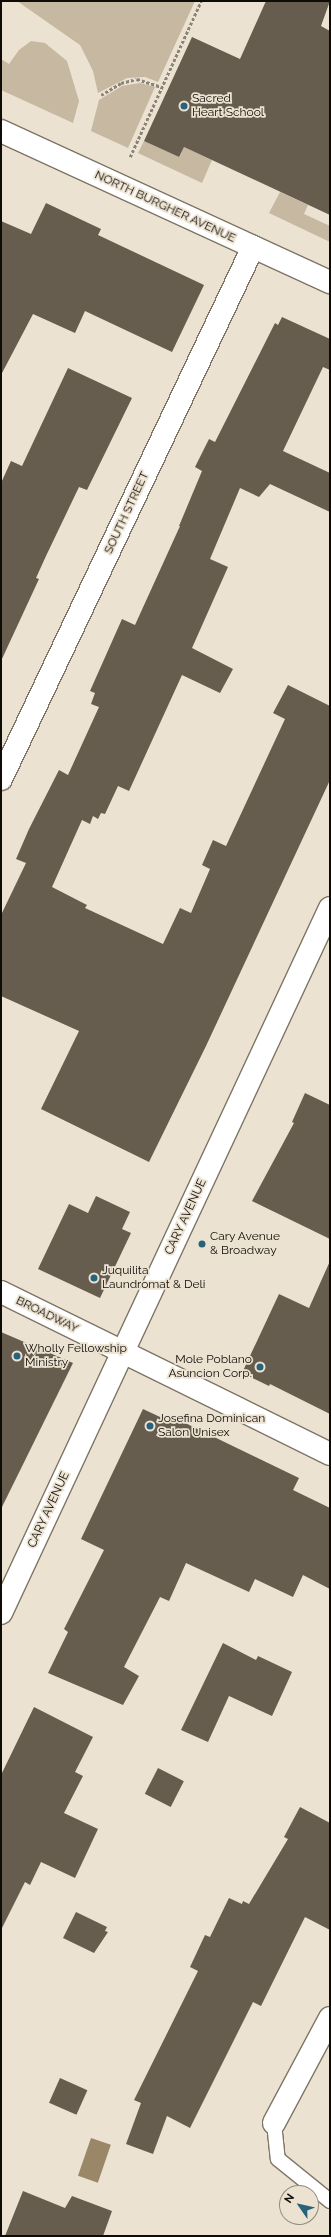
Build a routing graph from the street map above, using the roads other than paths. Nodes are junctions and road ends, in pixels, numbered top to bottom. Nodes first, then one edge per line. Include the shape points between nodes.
1 (1, 131) edge
2 (253, 247) junction
3 (330, 282) edge
4 (1, 779) edge
5 (330, 908) edge
6 (1, 1292) edge
7 (123, 1352) junction
8 (330, 1454) edge
9 (1, 1613) edge
10 (330, 2018) edge
11 (274, 2123) joint
12 (330, 2201) edge

1 - 2 street, NORTH BURGHER AVENUE
2 - 3 street, NORTH BURGHER AVENUE
2 - 4 street, SOUTH STREET
5 - 7 street, CARY AVENUE
6 - 7 street, BROADWAY
7 - 8 street, BROADWAY
7 - 9 street, CARY AVENUE
10 - 11 street
11 - 12 lane via 278,2159

